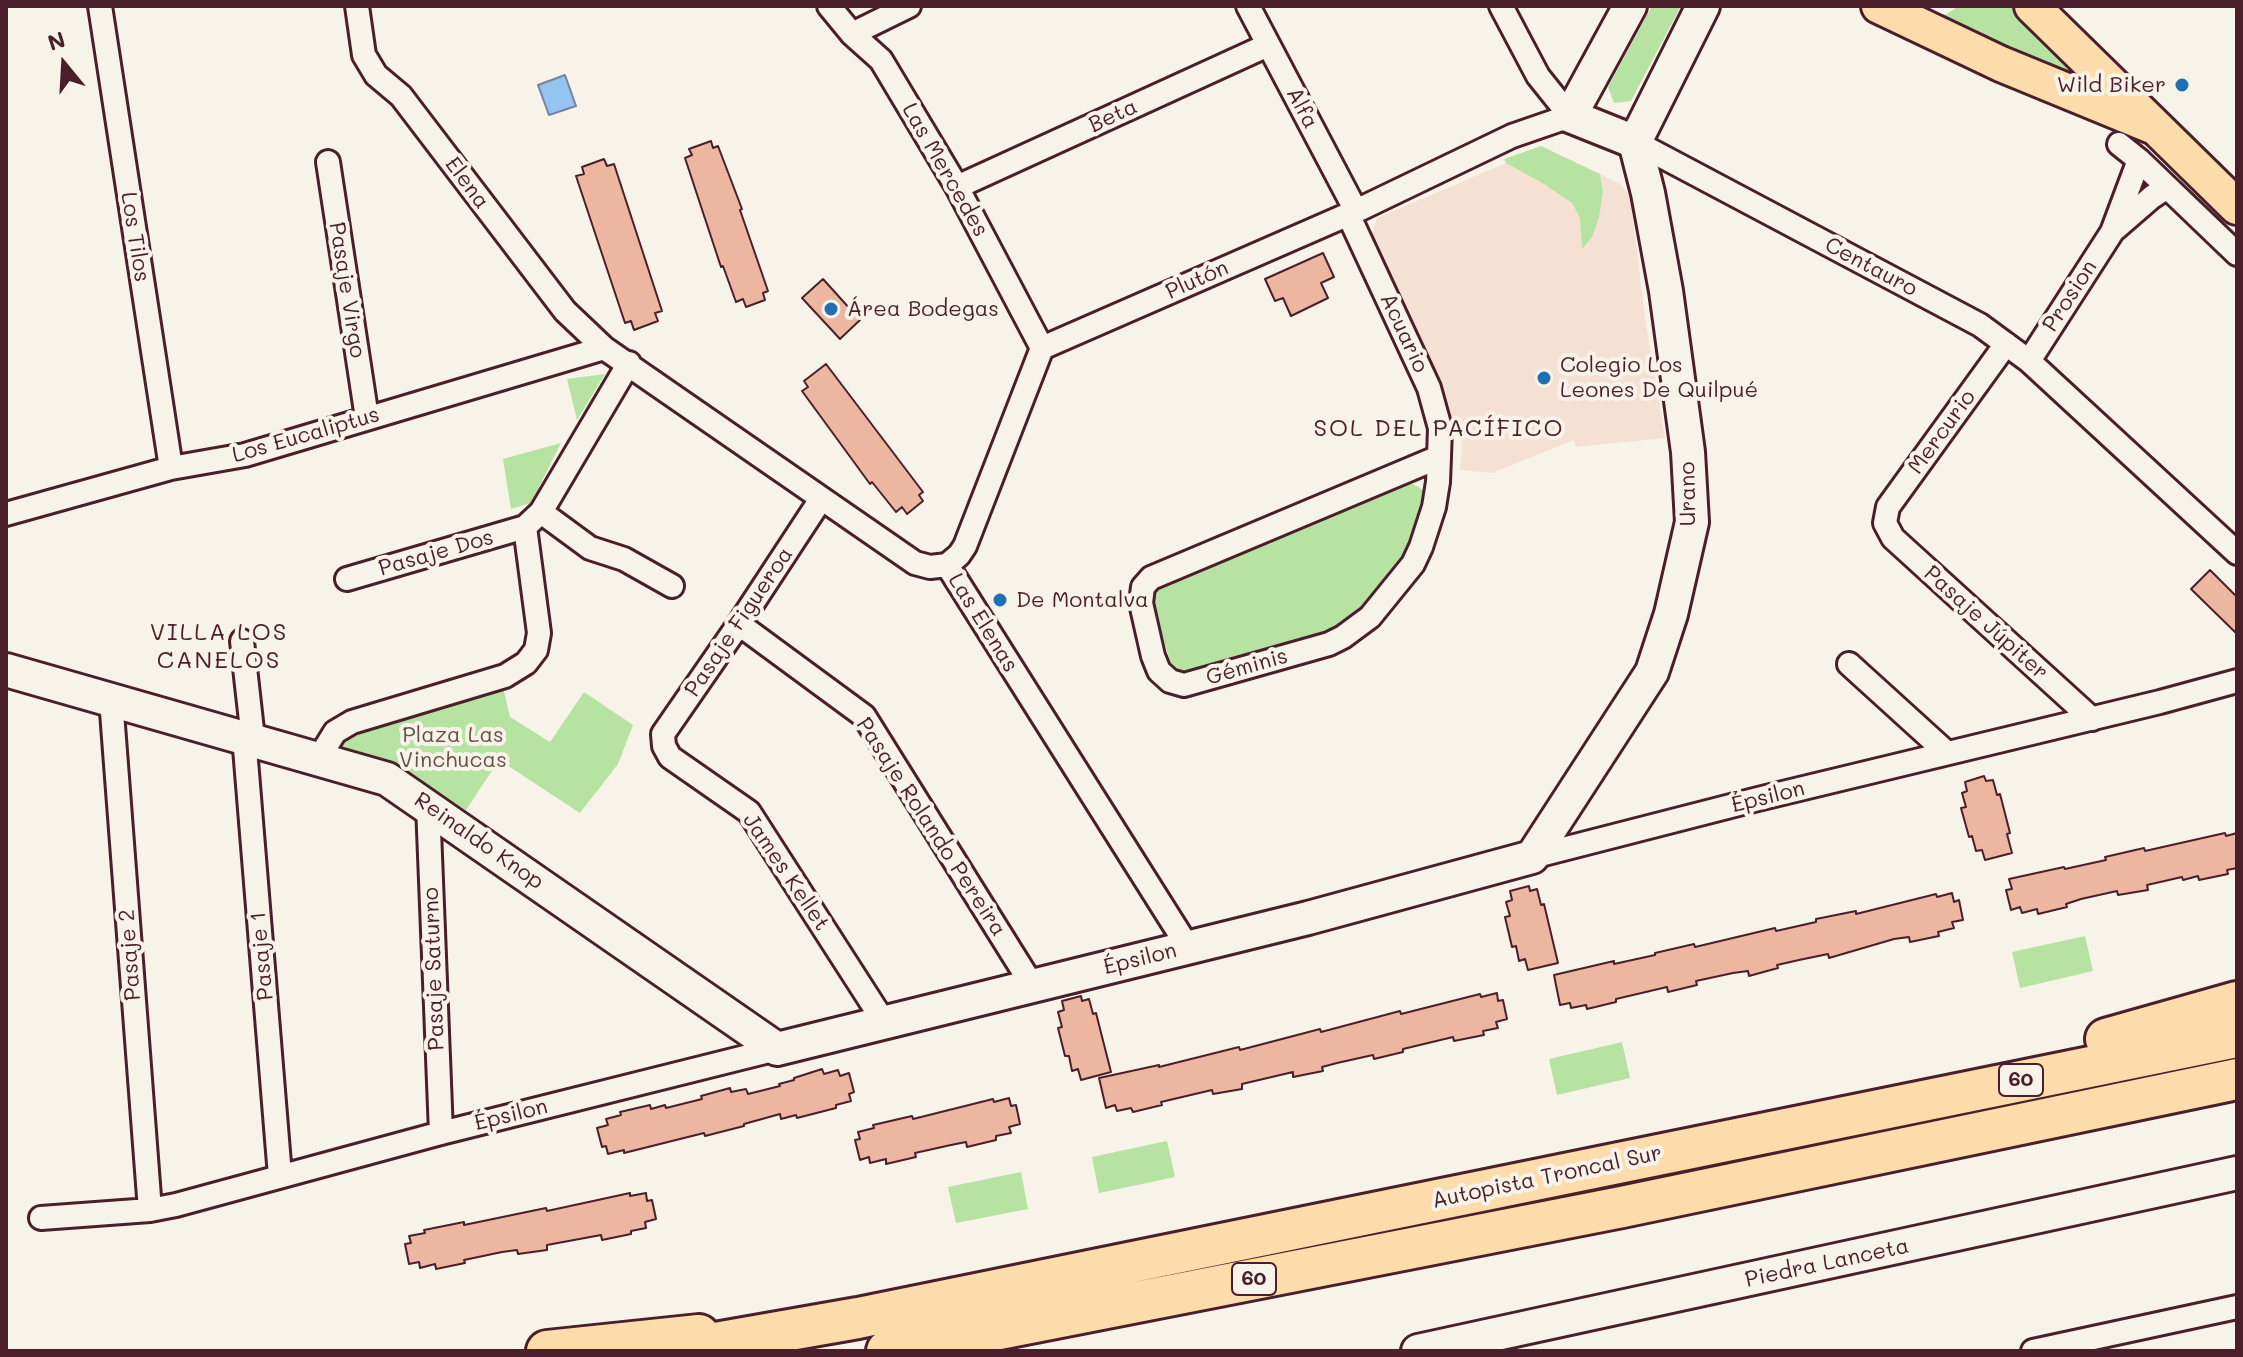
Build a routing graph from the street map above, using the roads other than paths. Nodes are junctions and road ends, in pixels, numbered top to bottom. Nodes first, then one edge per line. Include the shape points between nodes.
1 (100, 6) edge
2 (357, 6) edge
3 (829, 6) edge
4 (909, 6) edge
5 (1248, 6) edge
6 (1501, 6) edge
7 (1630, 6) edge
8 (1703, 6) edge
9 (1921, 6) edge
10 (2032, 6) edge
11 (1883, 8) edge
12 (852, 34) junction
13 (1268, 45) junction
14 (1570, 116) junction
15 (2152, 126) junction
16 (1635, 142) junction
17 (2119, 144) dead end
18 (2139, 160) junction
19 (328, 162) dead end
20 (957, 187) junction
21 (2167, 187) junction
22 (2237, 207) edge
23 (1352, 212) junction
24 (2112, 232) junction
25 (2237, 254) edge
26 (2006, 344) junction
27 (604, 348) junction
28 (1042, 348) junction
29 (2029, 361) junction
30 (629, 363) junction
31 (367, 418) junction
32 (1439, 457) junction
33 (171, 468) junction
34 (821, 499) junction
35 (6, 514) edge
36 (533, 520) junction
37 (1885, 523) joint
38 (2237, 553) edge
39 (947, 565) junction
40 (347, 579) dead end
41 (672, 586) dead end
42 (739, 624) junction
43 (242, 641) dead end
44 (1849, 664) dead end
45 (6, 670) edge
46 (2237, 681) edge
47 (111, 699) junction
48 (2092, 719) junction
49 (248, 738) junction
50 (664, 746) joint
51 (1947, 753) junction
52 (319, 758) junction
53 (428, 805) junction
54 (1532, 857) junction
55 (1188, 947) junction
56 (1032, 985) junction
57 (2237, 1002) edge
58 (884, 1022) junction
59 (2237, 1037) edge
60 (777, 1049) junction
61 (2237, 1079) edge
62 (1806, 1124) junction
63 (441, 1133) junction
64 (2237, 1173) edge
65 (280, 1176) junction
66 (150, 1210) junction
67 (41, 1218) dead end
68 (2237, 1307) edge
69 (858, 1318) junction
70 (547, 1351) edge
71 (670, 1351) edge
72 (887, 1351) edge
73 (1418, 1351) edge
74 (2033, 1351) edge

1 - 33 street, Los Tilos
2 - 27 street, Elena via 364,55 376,75 401,96 565,311
3 - 12 street, Las Mercedes
4 - 12 street
5 - 13 street, Alfa
6 - 14 street, Centauro via 1538,76
7 - 14 street
8 - 16 street
9 - 11 main road
10 - 15 main road
11 - 15 main road
12 - 20 street, Las Mercedes via 881,60
13 - 20 street, Beta
13 - 23 street, Alfa
14 - 16 street, Centauro
14 - 23 street, Plutón via 1512,136
15 - 22 main road
16 - 26 street, Centauro via 1980,325
16 - 54 street, Urano via 1666,291 1692,522 1652,672
17 - 18 street
18 - 21 street
18 - 24 street, Prosion
19 - 31 street, Pasaje Virgo
20 - 28 street, Las Mercedes
21 - 24 street, Prosion
21 - 25 street
23 - 28 street, Plutón
23 - 32 street, Acuario via 1429,388 1440,428
24 - 29 street, Prosion
26 - 29 street, Centauro
26 - 37 street, Mercurio via 1888,507
27 - 30 street, Las Elenas
27 - 31 street, Los Eucaliptus
28 - 39 street via 965,546
29 - 38 street, Centauro
30 - 34 street, Las Elenas
30 - 36 street
31 - 33 street, Los Eucaliptus via 245,455
32 - 32 street, Géminis via 1151,578 1143,587 1141,603 1159,671 1184,685 1329,644 1357,628 1413,564 1434,507
33 - 35 street, Los Eucaliptus
34 - 39 street, Las Elenas via 915,563
34 - 42 street, Pasaje Figueroa
36 - 40 street, Pasaje Dos
36 - 41 street
36 - 52 street via 539,633 536,650 526,663 505,676 352,722 335,732
37 - 48 street, Pasaje Júpiter via 1893,538
39 - 55 street, Las Elenas
42 - 50 street, Pasaje Figueroa via 663,734
42 - 56 street, Pasaje Rolando Pereira via 864,716
43 - 49 street, Pasaje 1
44 - 51 street
45 - 47 street, Reinaldo Knop
46 - 48 street, Épsilon
47 - 49 street, Reinaldo Knop
47 - 66 street, Pasaje 2
48 - 51 street, Épsilon
49 - 52 street, Reinaldo Knop
49 - 65 street, Pasaje 1
50 - 58 street, James Kellet via 670,757 749,812
51 - 54 street, Épsilon
52 - 53 street, Reinaldo Knop via 387,779
53 - 60 street, Reinaldo Knop
53 - 63 street, Pasaje Saturno
54 - 55 street, Épsilon
55 - 56 street, Épsilon
56 - 58 street, Épsilon
57 - 62 highway
58 - 60 street, Épsilon
59 - 62 highway, Autopista Troncal Sur / 60
60 - 63 street, Épsilon
61 - 72 highway, Autopista Troncal Sur / 60
62 - 69 highway, Autopista Troncal Sur / 60
63 - 65 street, Épsilon
64 - 73 street, Piedra Lanceta
65 - 66 street, Épsilon
66 - 67 street, Épsilon
68 - 74 street
69 - 70 highway, Autopista Troncal Sur / 60
69 - 71 highway, Autopista Troncal Sur / 60

